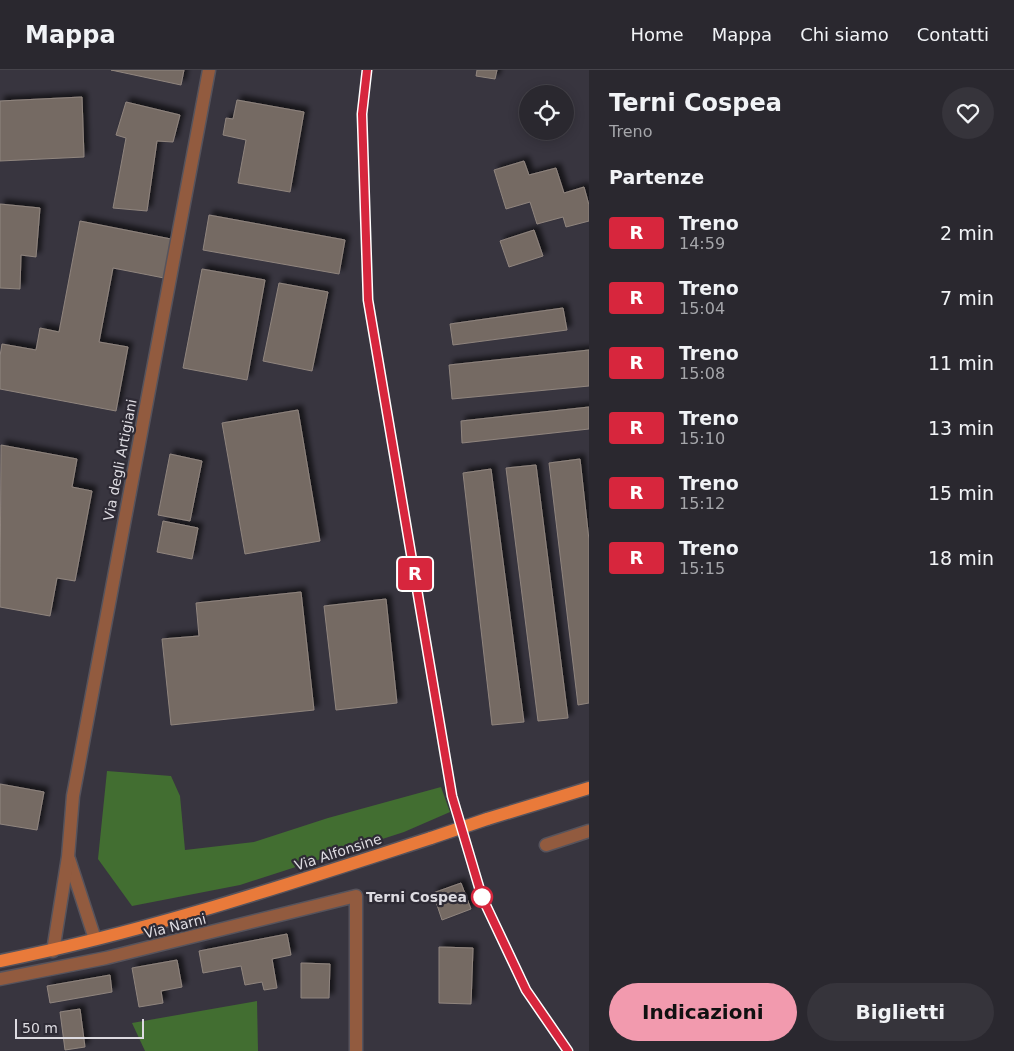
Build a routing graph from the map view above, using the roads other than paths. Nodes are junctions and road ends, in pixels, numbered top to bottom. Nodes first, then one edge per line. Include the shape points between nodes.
1 (209, 70) edge
2 (589, 788) edge
3 (589, 831) edge
4 (546, 845) dead end
5 (68, 857) junction
6 (95, 939) junction
7 (53, 951) junction
8 (0, 961) edge
9 (0, 979) edge
10 (356, 1051) edge

1 - 5 street, Via degli Artigiani via 72,796
2 - 6 main road, Via Alfonsine, bridge via 238,900
3 - 4 street
5 - 6 street, Via degli Artigiani
5 - 7 street, Via degli Artigiani
6 - 7 main road
7 - 8 main road
9 - 10 street, Via Narni via 106,958 356,896

